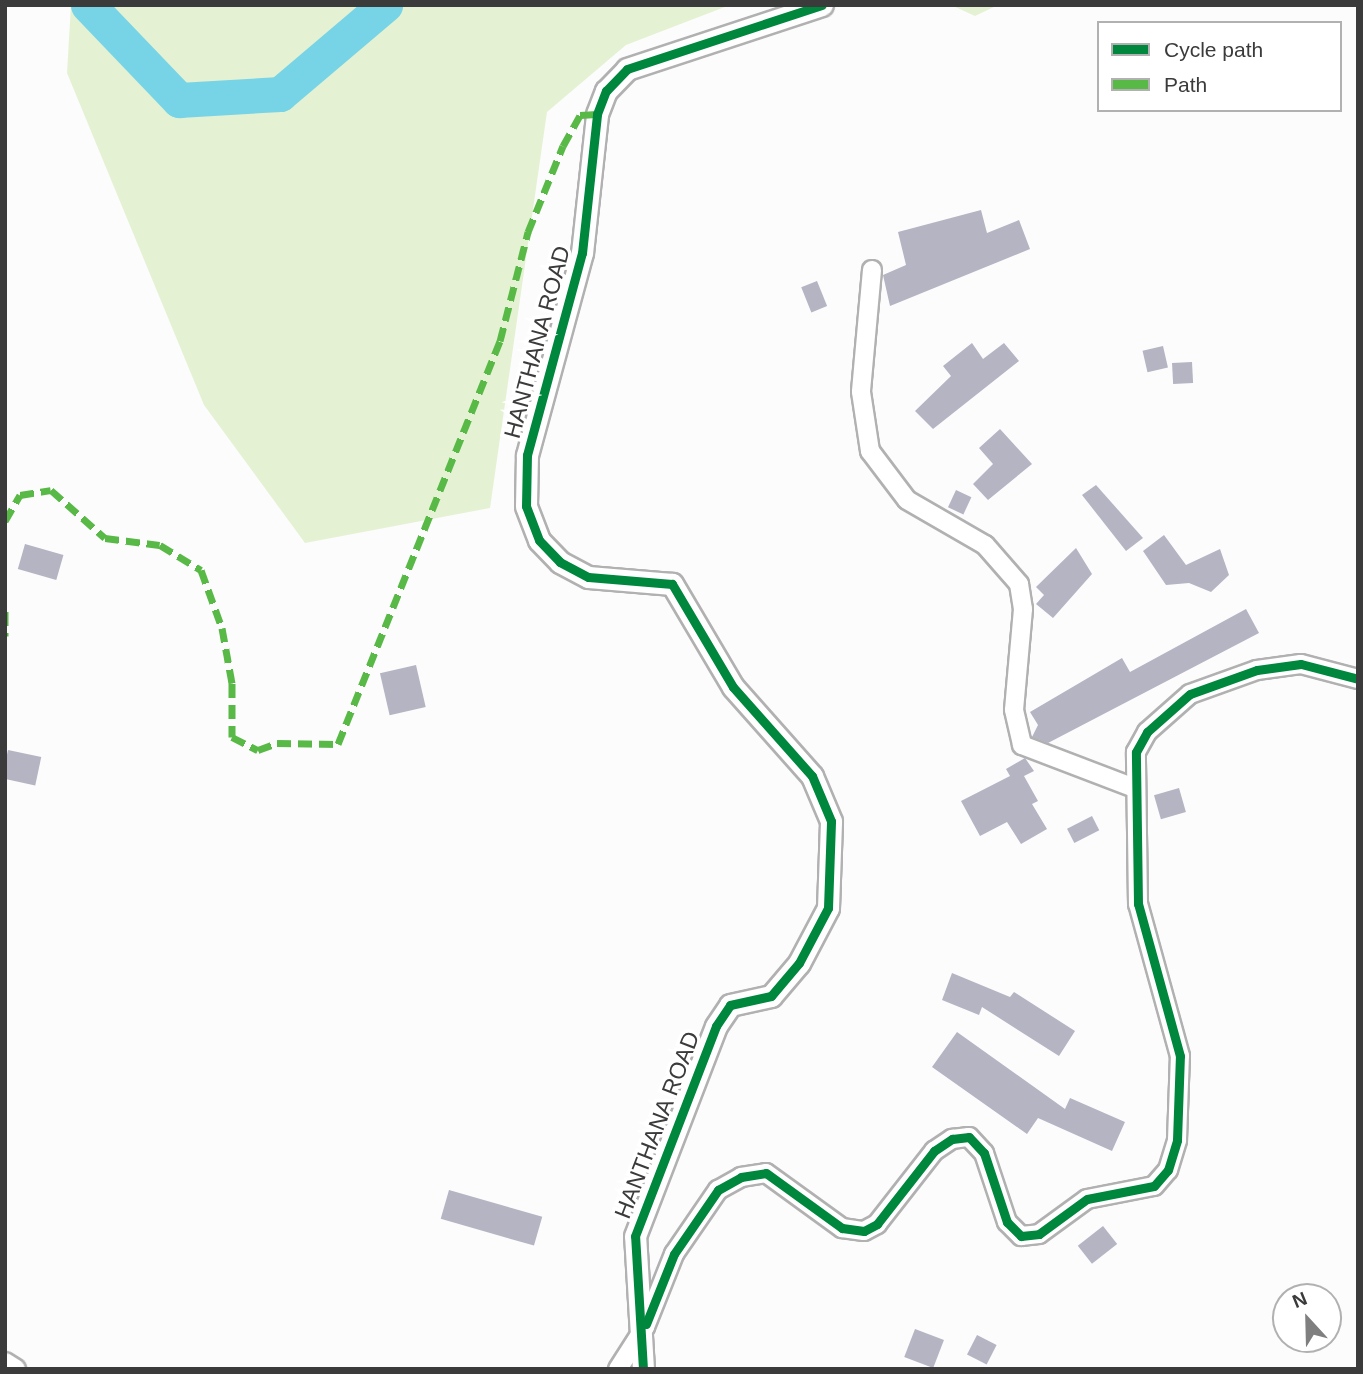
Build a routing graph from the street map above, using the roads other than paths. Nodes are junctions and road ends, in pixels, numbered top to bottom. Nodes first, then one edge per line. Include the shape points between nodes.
1 (822, 5) edge
2 (872, 270) dead end
3 (1358, 679) edge
4 (1132, 787) junction
5 (645, 1327) junction
6 (5, 1362) edge
7 (16, 1369) edge
8 (618, 1369) edge
9 (643, 1369) edge

1 - 5 street, HANTHANA ROAD via 626,69 606,91 597,114 582,253 527,455 526,506 539,540 560,562 588,577 672,584 733,687 813,776 831,821 828,908 799,964 771,996 730,1005 716,1027 635,1236
2 - 4 street via 861,392 870,451 907,500 985,545 1019,584 1023,609 1014,710 1021,745
3 - 4 street via 1301,664 1257,670 1190,694 1147,732 1136,752
4 - 5 street via 1138,904 1180,1056 1177,1140 1168,1170 1154,1186 1087,1199 1039,1234 1021,1236 1007,1222 984,1153 969,1137 952,1139 934,1151 877,1224 864,1231 842,1228 766,1173 741,1177 718,1190 674,1254
5 - 8 street
5 - 9 street, HANTHANA ROAD
6 - 7 street

